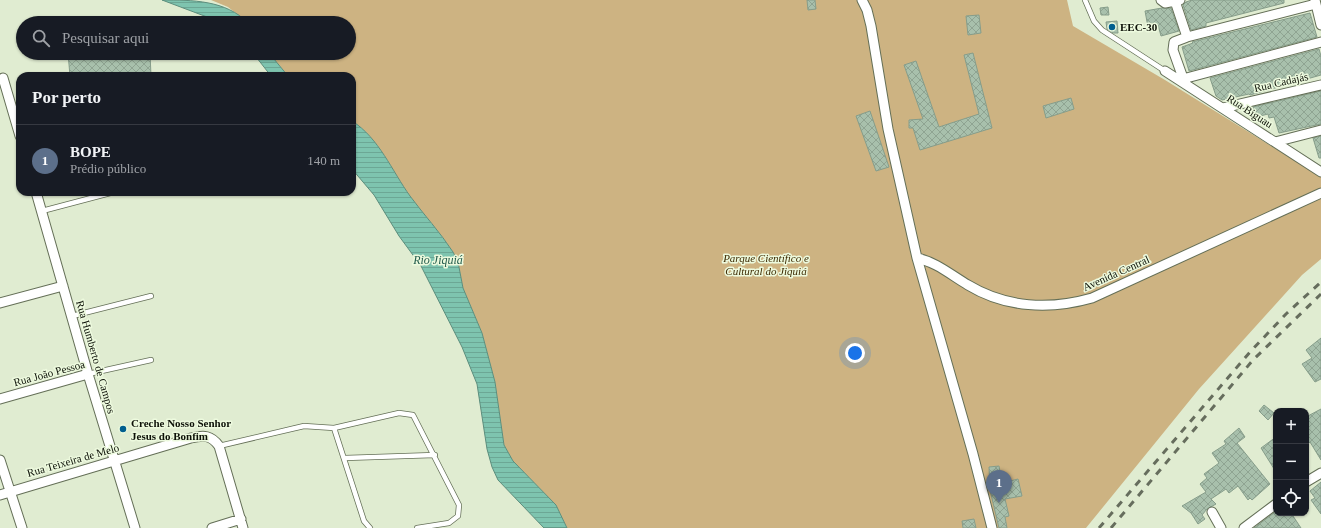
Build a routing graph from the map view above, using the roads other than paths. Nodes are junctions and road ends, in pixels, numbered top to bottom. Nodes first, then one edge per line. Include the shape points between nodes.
1 (862, 0) edge
2 (1085, 0) edge
3 (1161, 0) edge
4 (1178, 1) edge
5 (1316, 2) edge
6 (1321, 25) edge
7 (1187, 37) junction
8 (1321, 42) edge
9 (1165, 71) joint
10 (3, 78) dead end
11 (1181, 79) junction
12 (1321, 85) edge
13 (1223, 108) junction
14 (16, 122) edge
15 (1321, 130) edge
16 (1275, 142) junction
17 (1321, 172) edge
18 (1321, 193) edge
19 (37, 196) edge
20 (99, 196) edge
21 (42, 211) junction
22 (917, 258) junction
23 (63, 286) junction
24 (151, 296) dead end
25 (0, 303) edge
26 (72, 316) junction
27 (151, 360) dead end
28 (88, 374) junction
29 (0, 399) edge
30 (334, 428) junction
31 (219, 446) junction
32 (435, 455) junction
33 (345, 458) junction
34 (0, 460) edge
35 (115, 461) junction
36 (1321, 473) edge
37 (1309, 480) edge
38 (10, 492) junction
39 (0, 495) edge
40 (1273, 507) edge
41 (1212, 512) dead end
42 (242, 523) edge
43 (22, 528) edge
44 (135, 528) edge
45 (212, 528) edge
46 (370, 528) edge
47 (418, 528) edge
48 (992, 528) edge
49 (1221, 528) edge
50 (1244, 528) edge

1 - 22 street via 871,26 888,128
2 - 9 lane via 1094,21 1102,30
3 - 4 street via 1165,3
4 - 7 street
5 - 6 street
5 - 7 street
7 - 11 street via 1174,42 1172,46
8 - 11 street
9 - 11 street, Rua Biguau
10 - 14 street
11 - 13 street, Rua Biguau
12 - 13 street, Rua Cadajás
13 - 16 street, Rua Biguau
15 - 16 street
16 - 17 street, Rua Biguau
18 - 22 street, Avenida Central via 1092,298 1075,303 1038,306 1007,301 969,286 941,267
19 - 21 street, Rua Humberto de Campos
20 - 21 lane
21 - 23 street, Rua Humberto de Campos
22 - 48 street
23 - 25 street
23 - 26 street, Rua Humberto de Campos
24 - 26 lane
26 - 28 street, Rua Humberto de Campos
27 - 28 lane, Rua João Pessoa
28 - 29 street, Rua João Pessoa
28 - 35 street, Rua Humberto de Campos
30 - 31 lane via 304,426
30 - 32 lane via 399,413 409,414 416,418
30 - 33 lane
31 - 35 street, Rua Teixeira de Melo via 210,437 199,436
31 - 42 street
32 - 33 lane
32 - 47 lane via 458,500 458,516 449,523
33 - 46 lane via 364,522
34 - 38 street
35 - 38 street, Rua Teixeira de Melo
35 - 44 street, Rua Humberto de Campos
36 - 37 street
38 - 39 street, Rua Teixeira de Melo
38 - 43 street
40 - 50 street
41 - 49 street
42 - 45 street

